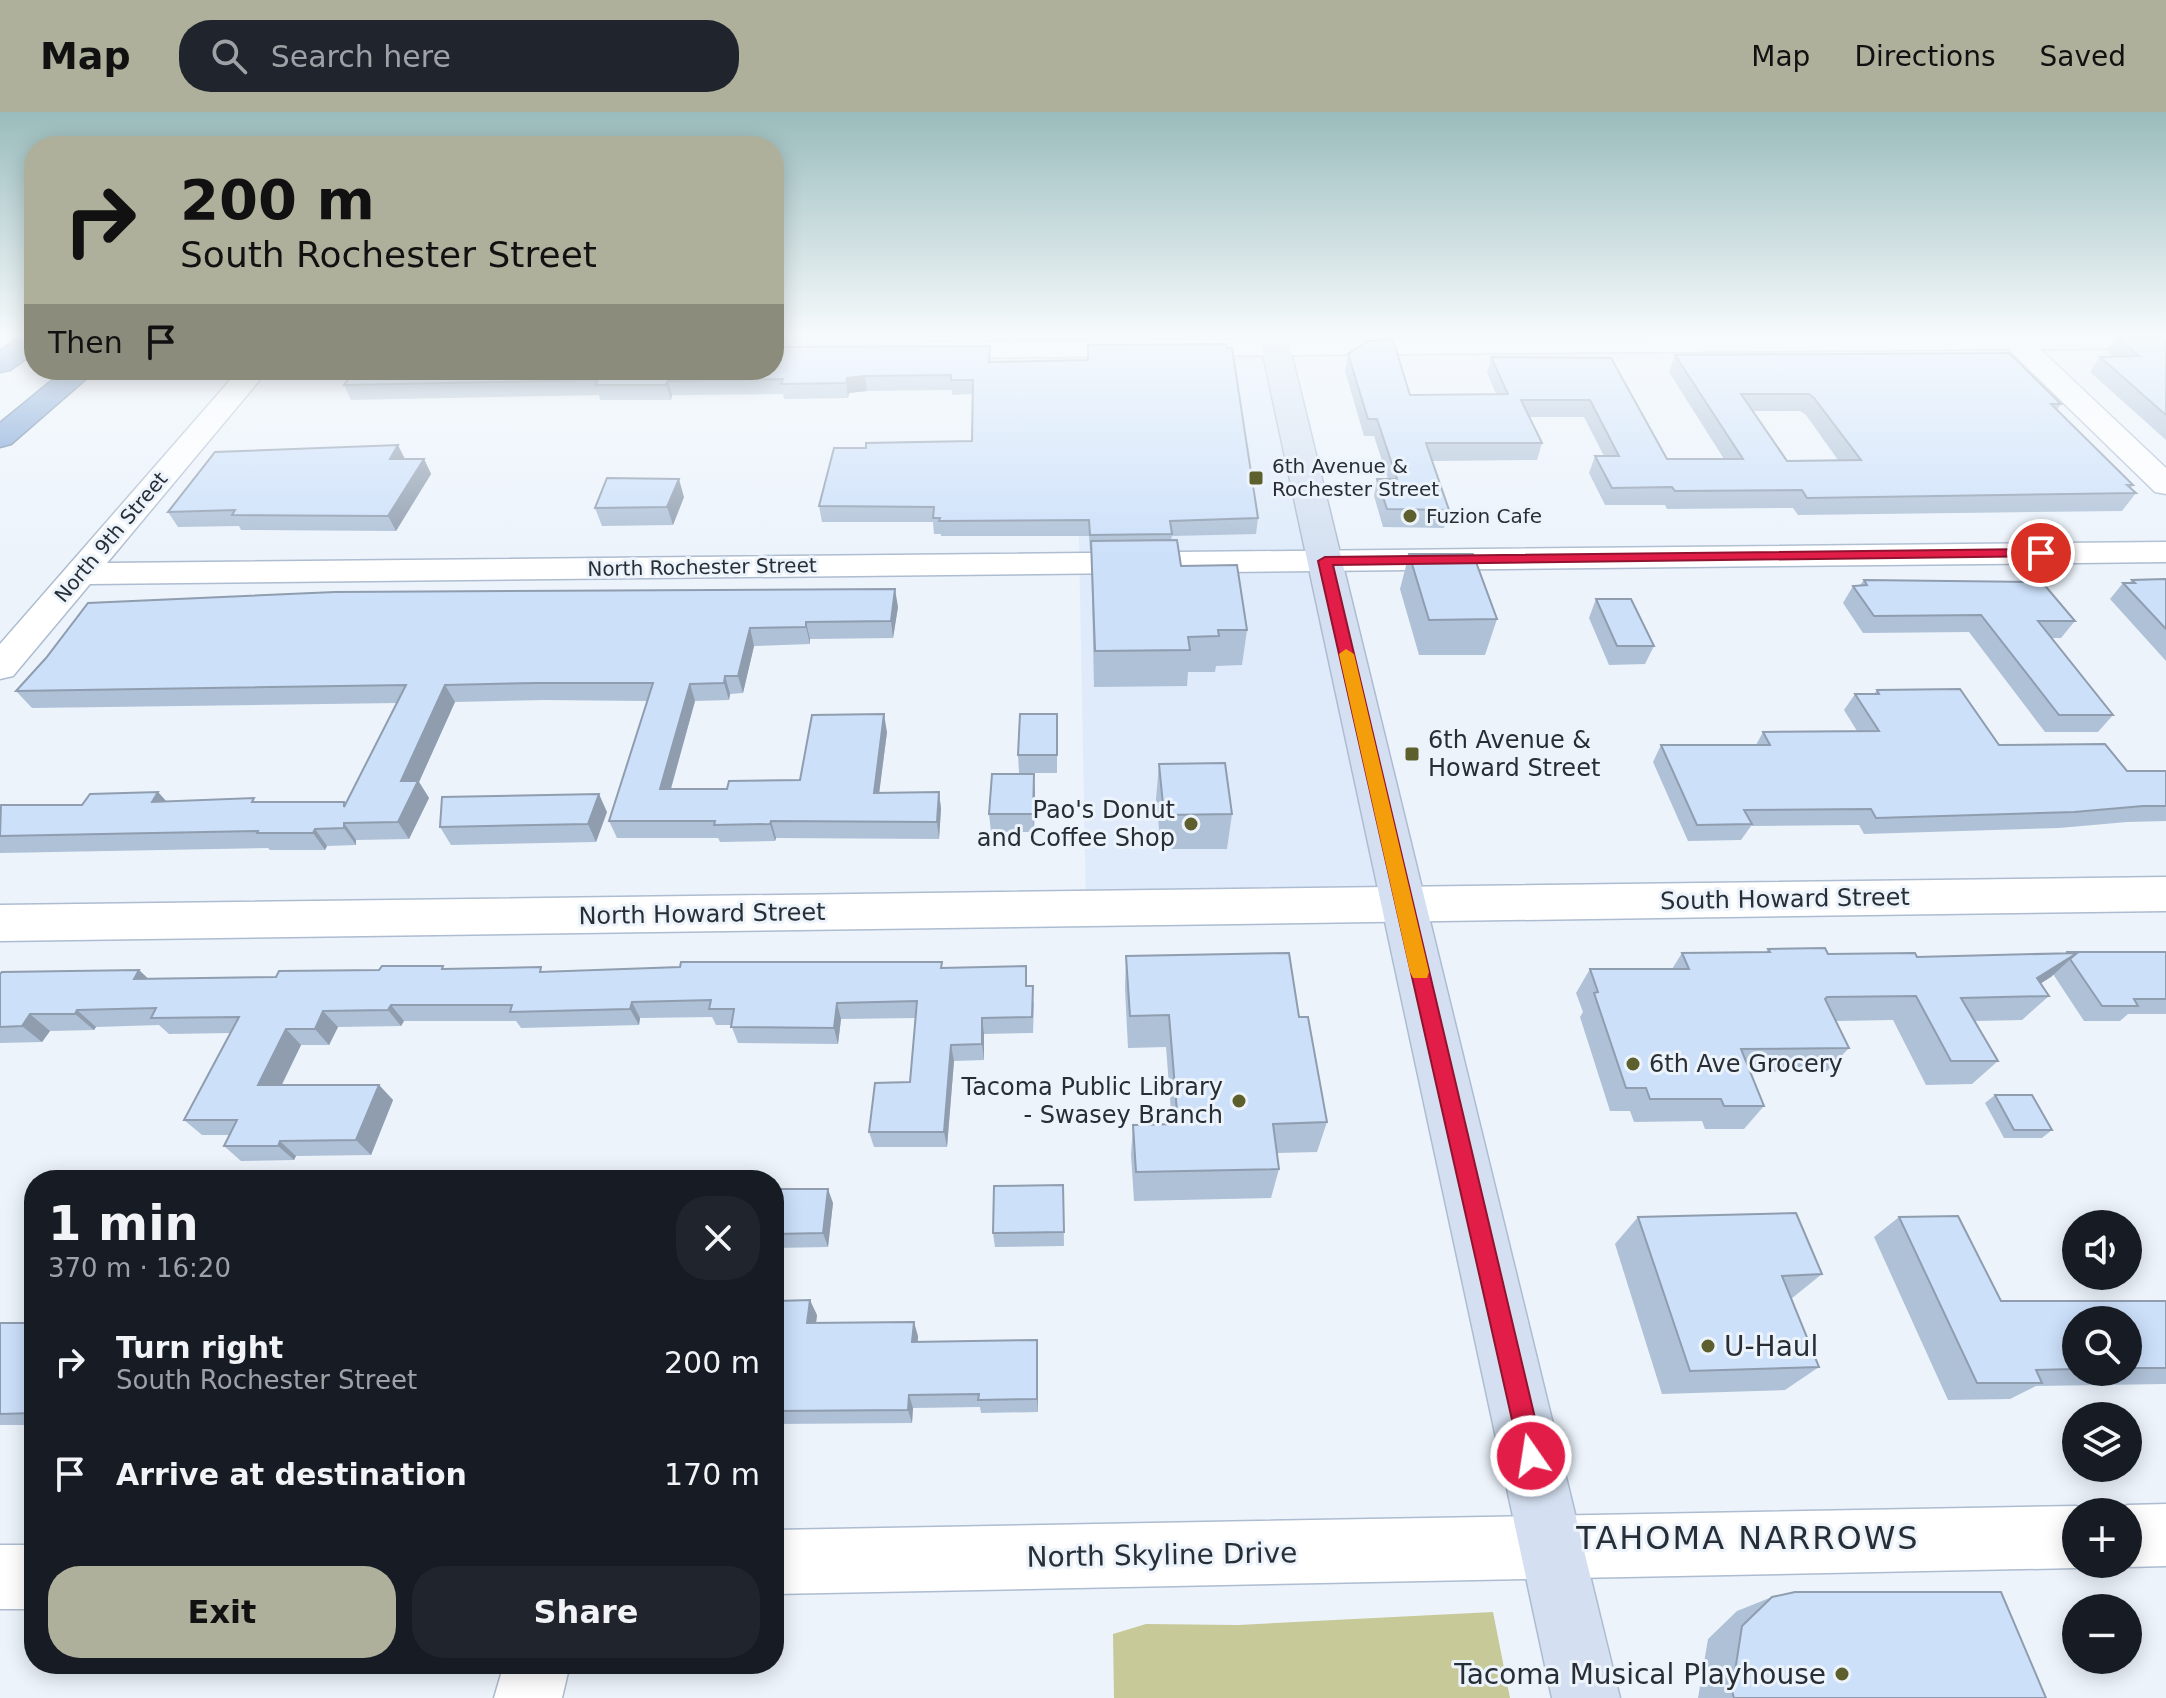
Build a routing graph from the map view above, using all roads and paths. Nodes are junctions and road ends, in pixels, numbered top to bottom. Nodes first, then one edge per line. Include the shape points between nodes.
1 (34, 410) edge
2 (220, 410) edge
3 (1291, 410) edge
4 (2088, 410) edge
5 (0, 438) edge
6 (2166, 485) edge
7 (2166, 552) edge
8 (1325, 561) junction
9 (80, 574) junction
10 (0, 667) edge
11 (2166, 894) edge
12 (1404, 904) junction
13 (0, 923) edge
14 (2166, 1535) edge
15 (2142, 1536) edge
16 (2062, 1537) edge
17 (1550, 1546) junction
18 (784, 1562) edge
19 (0, 1577) edge
20 (24, 1577) edge
21 (534, 1674) edge
22 (528, 1698) edge
23 (1586, 1698) edge

1 - 5 highway
2 - 9 street, North 9th Street
3 - 8 main road
4 - 6 street
7 - 8 street, North Rochester Street
8 - 9 street, North Rochester Street
8 - 12 main road
9 - 10 street, North 9th Street
11 - 12 street, South Howard Street
12 - 13 street, North Howard Street
12 - 17 main road
14 - 15 street
16 - 17 street, North Skyline Drive
17 - 18 street, North Skyline Drive
17 - 23 main road
19 - 20 street
21 - 22 street

